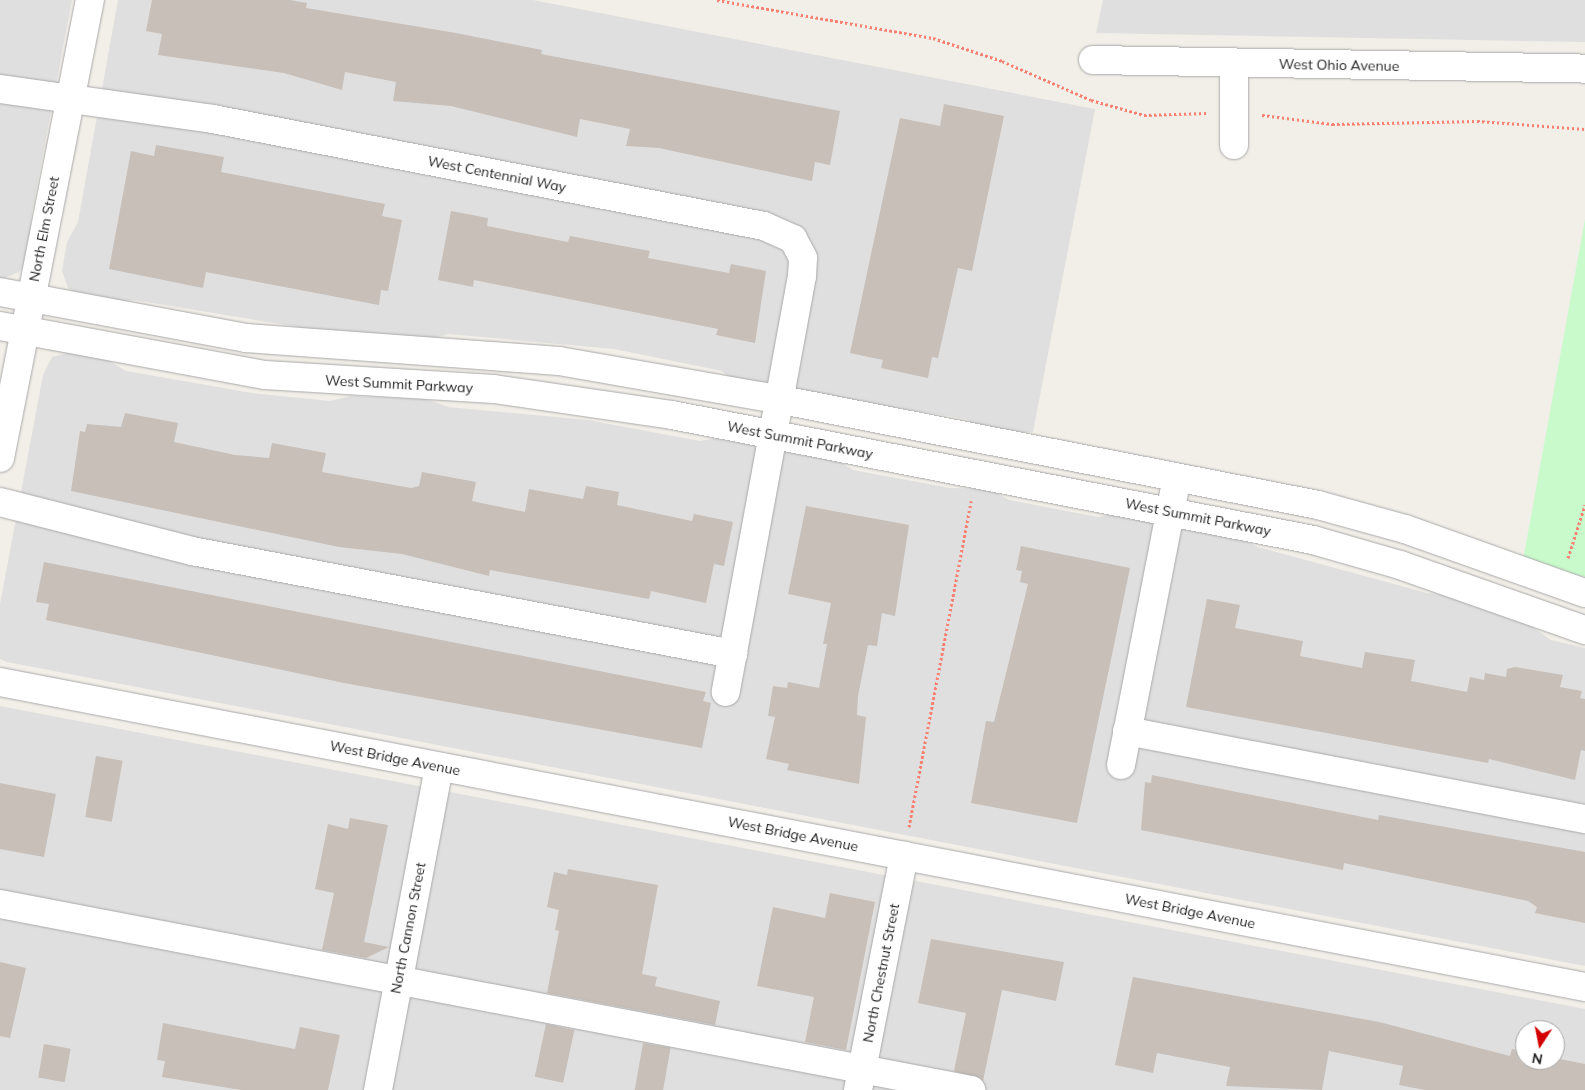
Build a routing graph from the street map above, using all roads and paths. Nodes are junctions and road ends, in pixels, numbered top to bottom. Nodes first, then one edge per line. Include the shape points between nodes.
1 (90, 0) edge
2 (1093, 60) dead end
3 (1234, 63) junction
4 (1585, 69) edge
5 (0, 89) edge
6 (70, 100) junction
7 (1234, 144) dead end
8 (0, 292) edge
9 (30, 298) junction
10 (12, 328) edge
11 (782, 400) junction
12 (775, 436) junction
13 (0, 458) edge
14 (977, 474) junction
15 (1177, 477) junction
16 (0, 502) edge
17 (1585, 505) edge
18 (1170, 511) junction
19 (1572, 589) edge
20 (1585, 630) edge
21 (733, 654) junction
22 (0, 682) edge
23 (726, 692) dead end
24 (1127, 731) junction
25 (1121, 765) dead end
26 (439, 767) junction
27 (1585, 819) edge
28 (904, 855) junction
29 (0, 904) edge
30 (398, 980) junction
31 (1585, 987) edge
32 (860, 1080) edge
33 (378, 1090) edge
34 (972, 1090) edge

1 - 6 street, North Elm Street
2 - 3 street, West Ohio Avenue
3 - 4 street, West Ohio Avenue
3 - 7 street
5 - 6 street, West Centennial Way
6 - 9 street, North Elm Street
6 - 11 street, West Centennial Way via 213,119 780,230 797,244 803,265
8 - 9 street
9 - 10 street, North Elm Street
9 - 11 street via 246,338 559,361
10 - 12 street, West Summit Parkway via 265,376 547,394
10 - 13 street, North Elm Street
11 - 12 street, West Centennial Way
11 - 15 street
12 - 14 street, West Summit Parkway
12 - 21 street, West Centennial Way
14 - 18 street, West Summit Parkway
14 - 28 path
15 - 18 street
15 - 19 street via 1364,517
16 - 21 street via 192,551
17 - 19 path
18 - 20 street, West Summit Parkway via 1354,551
18 - 24 street
21 - 23 street, West Centennial Way
22 - 26 street, West Bridge Avenue
24 - 25 street
24 - 27 street
26 - 28 street, West Bridge Avenue
26 - 30 street, North Cannon Street
28 - 31 street, West Bridge Avenue
28 - 32 street, North Chestnut Street
29 - 30 street
30 - 32 street
30 - 33 street, North Cannon Street
32 - 34 street

